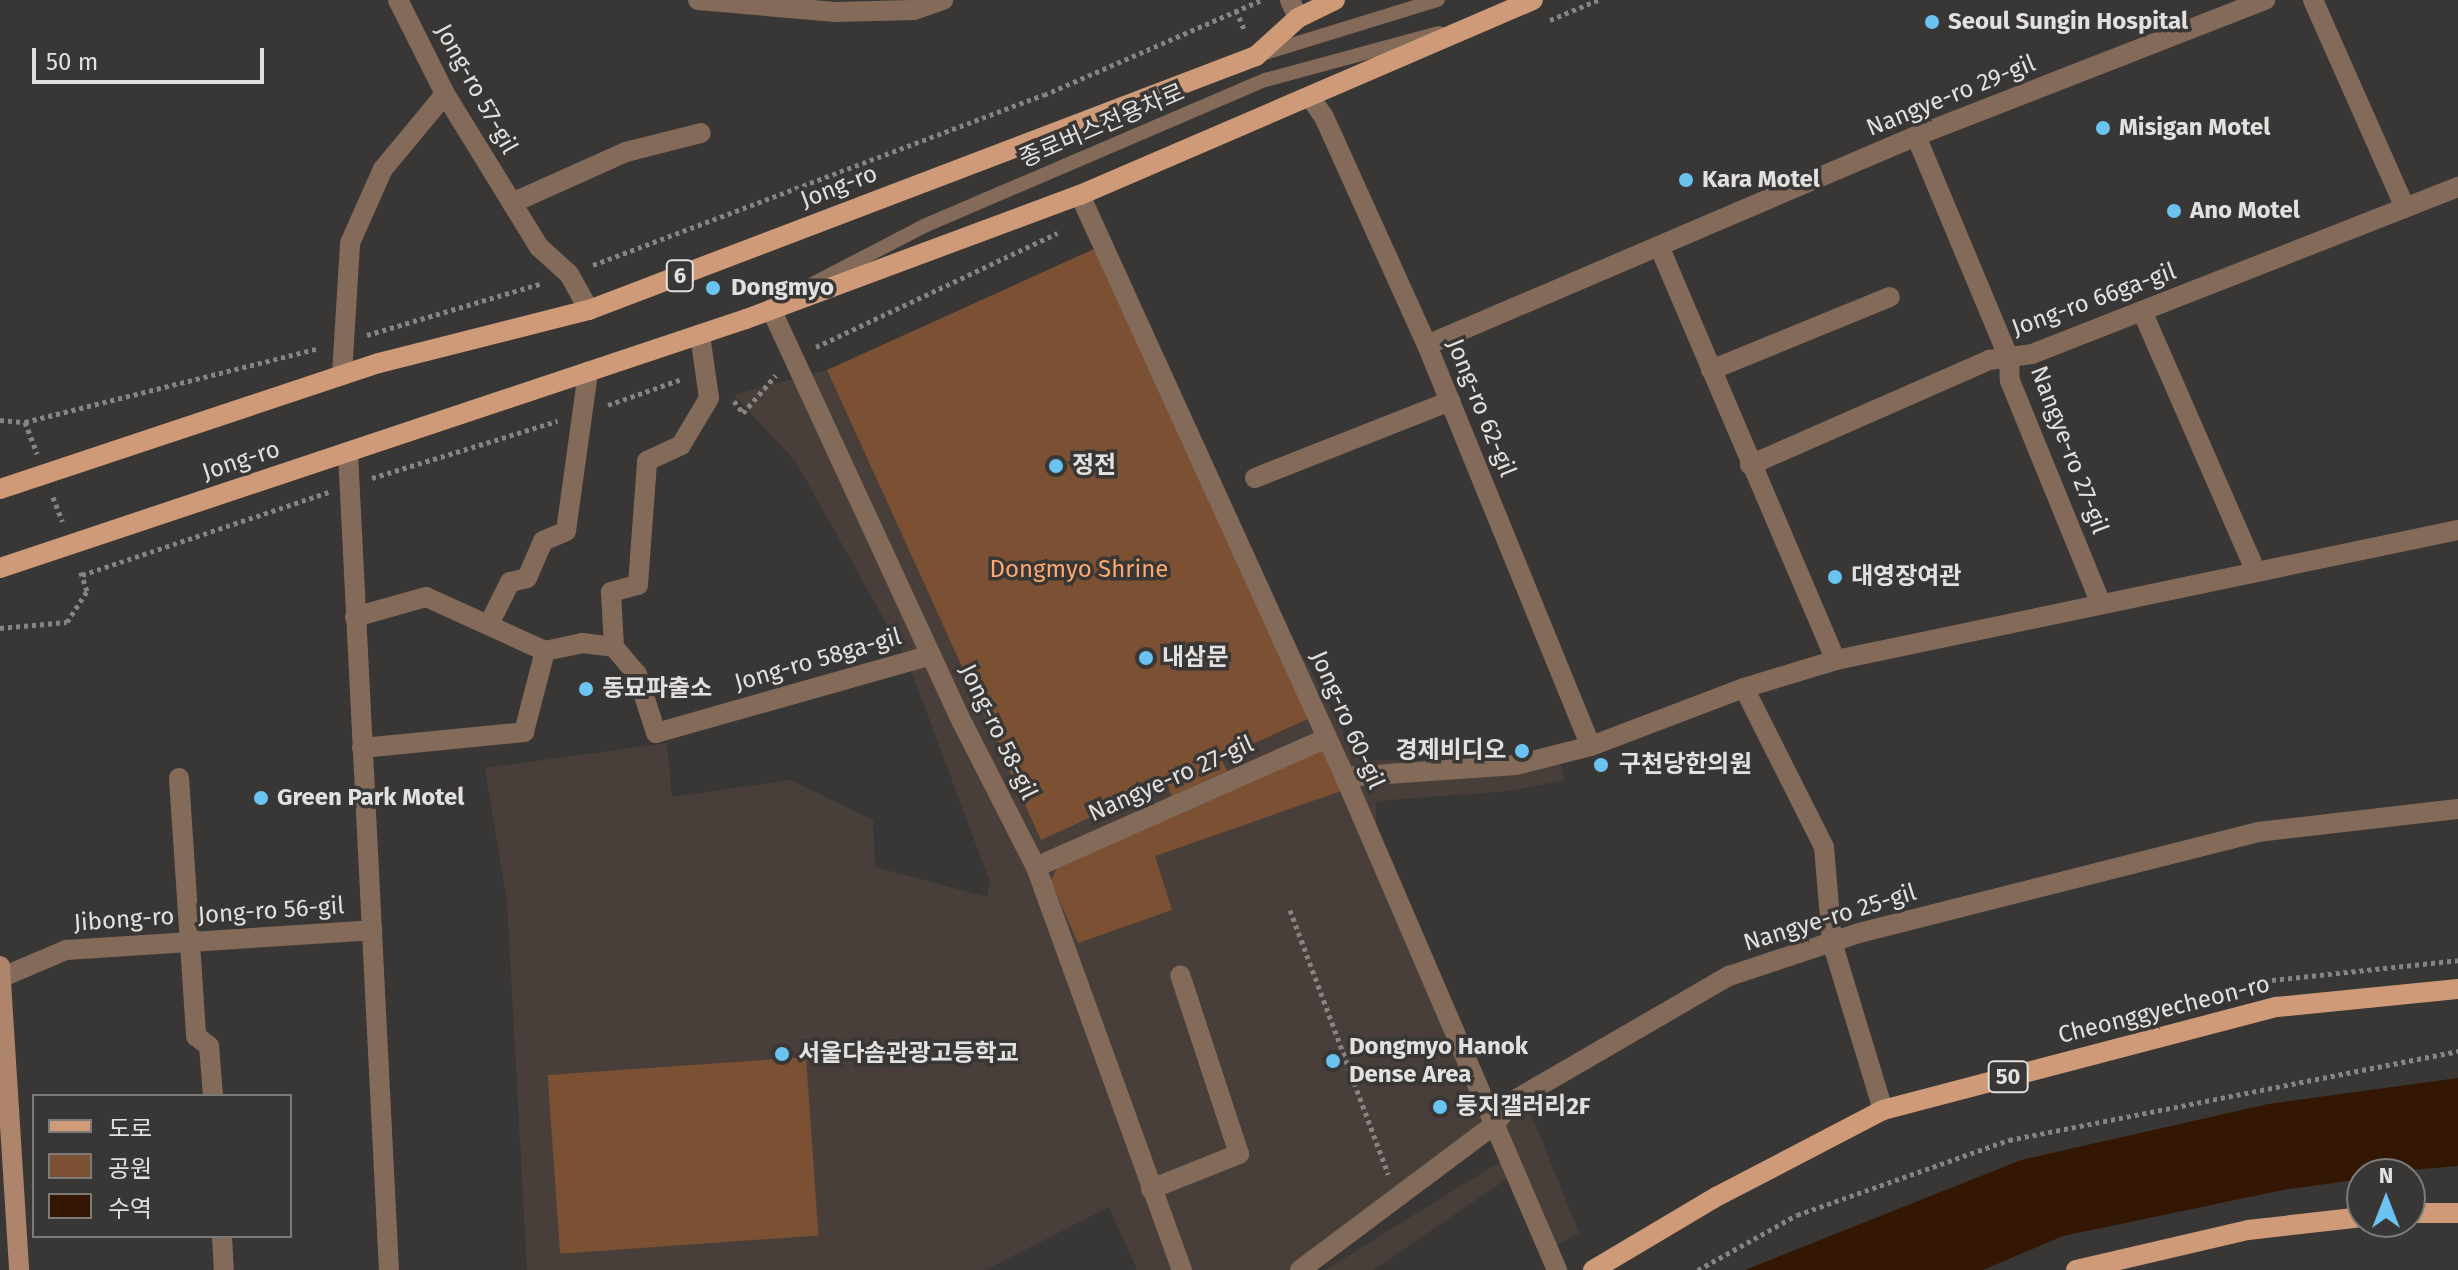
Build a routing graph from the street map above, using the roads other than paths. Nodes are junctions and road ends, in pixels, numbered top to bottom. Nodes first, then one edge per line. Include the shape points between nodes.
1 (398, 0) edge
2 (943, 0) edge
3 (1335, 0) edge
4 (1438, 0) edge
5 (1533, 0) edge
6 (2265, 0) edge
7 (2313, 0) edge
8 (710, 1) edge
9 (1294, 9) edge
10 (1493, 18) junction
11 (1256, 56) junction
12 (445, 94) junction
13 (1310, 97) junction
14 (701, 133) dead end
15 (1916, 136) junction
16 (2458, 187) edge
17 (1080, 195) junction
18 (512, 203) junction
19 (2405, 208) junction
20 (1659, 246) junction
21 (1890, 297) dead end
22 (771, 309) junction
23 (589, 310) junction
24 (2142, 311) junction
25 (746, 319) junction
26 (700, 335) junction
27 (1427, 345) junction
28 (2009, 358) junction
29 (1711, 370) junction
30 (588, 372) junction
31 (342, 375) junction
32 (1450, 401) junction
33 (348, 453) junction
34 (1750, 465) junction
35 (1255, 478) dead end
36 (0, 489) edge
37 (2458, 530) edge
38 (0, 568) edge
39 (2256, 572) junction
40 (2101, 604) junction
41 (355, 617) junction
42 (489, 624) junction
43 (614, 647) junction
44 (545, 651) junction
45 (931, 655) junction
46 (1836, 660) junction
47 (1744, 688) junction
48 (1327, 738) junction
49 (1591, 746) junction
50 (362, 748) junction
51 (1345, 777) junction
52 (179, 778) dead end
53 (2458, 809) edge
54 (1036, 867) junction
55 (372, 930) junction
56 (188, 942) junction
57 (1832, 942) junction
58 (0, 966) edge
59 (1180, 975) dead end
60 (0, 978) edge
61 (2458, 989) edge
62 (213, 1094) edge
63 (1883, 1110) junction
64 (1494, 1125) junction
65 (1151, 1189) junction
66 (2426, 1213) edge
67 (2458, 1213) edge
68 (2346, 1219) edge
69 (222, 1238) edge
70 (19, 1270) edge
71 (224, 1270) edge
72 (389, 1270) edge
73 (1182, 1270) edge
74 (1300, 1270) edge
75 (1557, 1270) edge
76 (1593, 1270) edge
77 (2076, 1270) edge

1 - 12 street, Jong-ro 57-gil
2 - 8 street via 914,10 835,12
3 - 9 main road, Jong-ro / 6
4 - 11 lane
5 - 10 main road, Jong-ro
6 - 15 street, Nangye-ro 29-gil
7 - 19 street
9 - 11 main road, Jong-ro / 6
10 - 13 main road, Jong-ro
10 - 25 lane, 종로버스전용차로 via 1265,80 924,226
11 - 23 main road, Jong-ro / 6
12 - 18 street, Jong-ro 57-gil
12 - 31 street via 383,169 350,243
13 - 17 main road, Jong-ro
13 - 27 street, Jong-ro 62-gil via 1324,117
14 - 18 street via 626,152
15 - 20 street, Nangye-ro 29-gil
15 - 28 street, Nangye-ro 27-gil
16 - 19 street, Jong-ro 66ga-gil
17 - 22 main road, Jong-ro
17 - 48 street, Jong-ro 60-gil
18 - 23 street, Jong-ro 57-gil via 539,247 569,274
19 - 24 street, Jong-ro 66ga-gil
20 - 27 street, Nangye-ro 29-gil
20 - 29 street
21 - 29 street
22 - 25 main road, Jong-ro
22 - 45 street, Jong-ro 58-gil
23 - 31 main road, Jong-ro / 6
24 - 28 street, Jong-ro 66ga-gil
24 - 39 street
25 - 26 main road, Jong-ro
26 - 30 main road, Jong-ro
26 - 43 street via 709,398 681,445 647,461 638,585 611,592
27 - 32 street, Jong-ro 62-gil
28 - 34 street, Jong-ro 66ga-gil via 1989,360
28 - 40 street, Nangye-ro 27-gil via 2010,381
29 - 34 street
30 - 33 main road, Jong-ro
30 - 42 street via 566,531 543,541 527,578 510,582
31 - 36 main road, Jong-ro / 6
32 - 35 street
32 - 49 street, Jong-ro 62-gil
33 - 38 main road, Jong-ro
33 - 41 street, Jong-ro 56-gil
34 - 46 street
37 - 39 street
39 - 40 street
40 - 46 street
41 - 42 street via 426,597
41 - 50 street, Jong-ro 56-gil
42 - 44 street
43 - 44 street via 582,643
43 - 45 street, Jong-ro 58ga-gil via 637,674 656,733
44 - 50 street via 524,732
45 - 54 street, Jong-ro 58-gil
46 - 47 street
47 - 49 street
47 - 57 street via 1824,847
48 - 51 street, Jong-ro 60-gil
48 - 54 street, Nangye-ro 27-gil
49 - 51 street via 1516,765
50 - 55 street, Jong-ro 56-gil
51 - 64 street, Jong-ro 60-gil
52 - 56 street, Jibong-ro
53 - 57 street, Nangye-ro 25-gil via 2258,832
54 - 65 street, Jong-ro 58-gil
55 - 56 street, Jong-ro 56-gil
55 - 72 street, Jong-ro 56-gil
56 - 60 street, Jibong-ro via 66,950
56 - 62 street, Jong-ro 56-gil via 196,1036 209,1046
57 - 63 street
57 - 64 street, Nangye-ro 25-gil via 1729,976 1513,1101
58 - 60 main road
59 - 65 street via 1239,1154
60 - 70 main road
61 - 63 main road, Cheonggyecheon-ro / 50 via 2277,1007
63 - 76 main road, Cheonggyecheon-ro / 50 via 1716,1197
64 - 74 street, Nangye-ro 25-gil
64 - 75 street, Jong-ro 60-gil
65 - 73 street, Jong-ro 58-gil
66 - 67 main road
68 - 77 main road via 2248,1230
69 - 71 street

